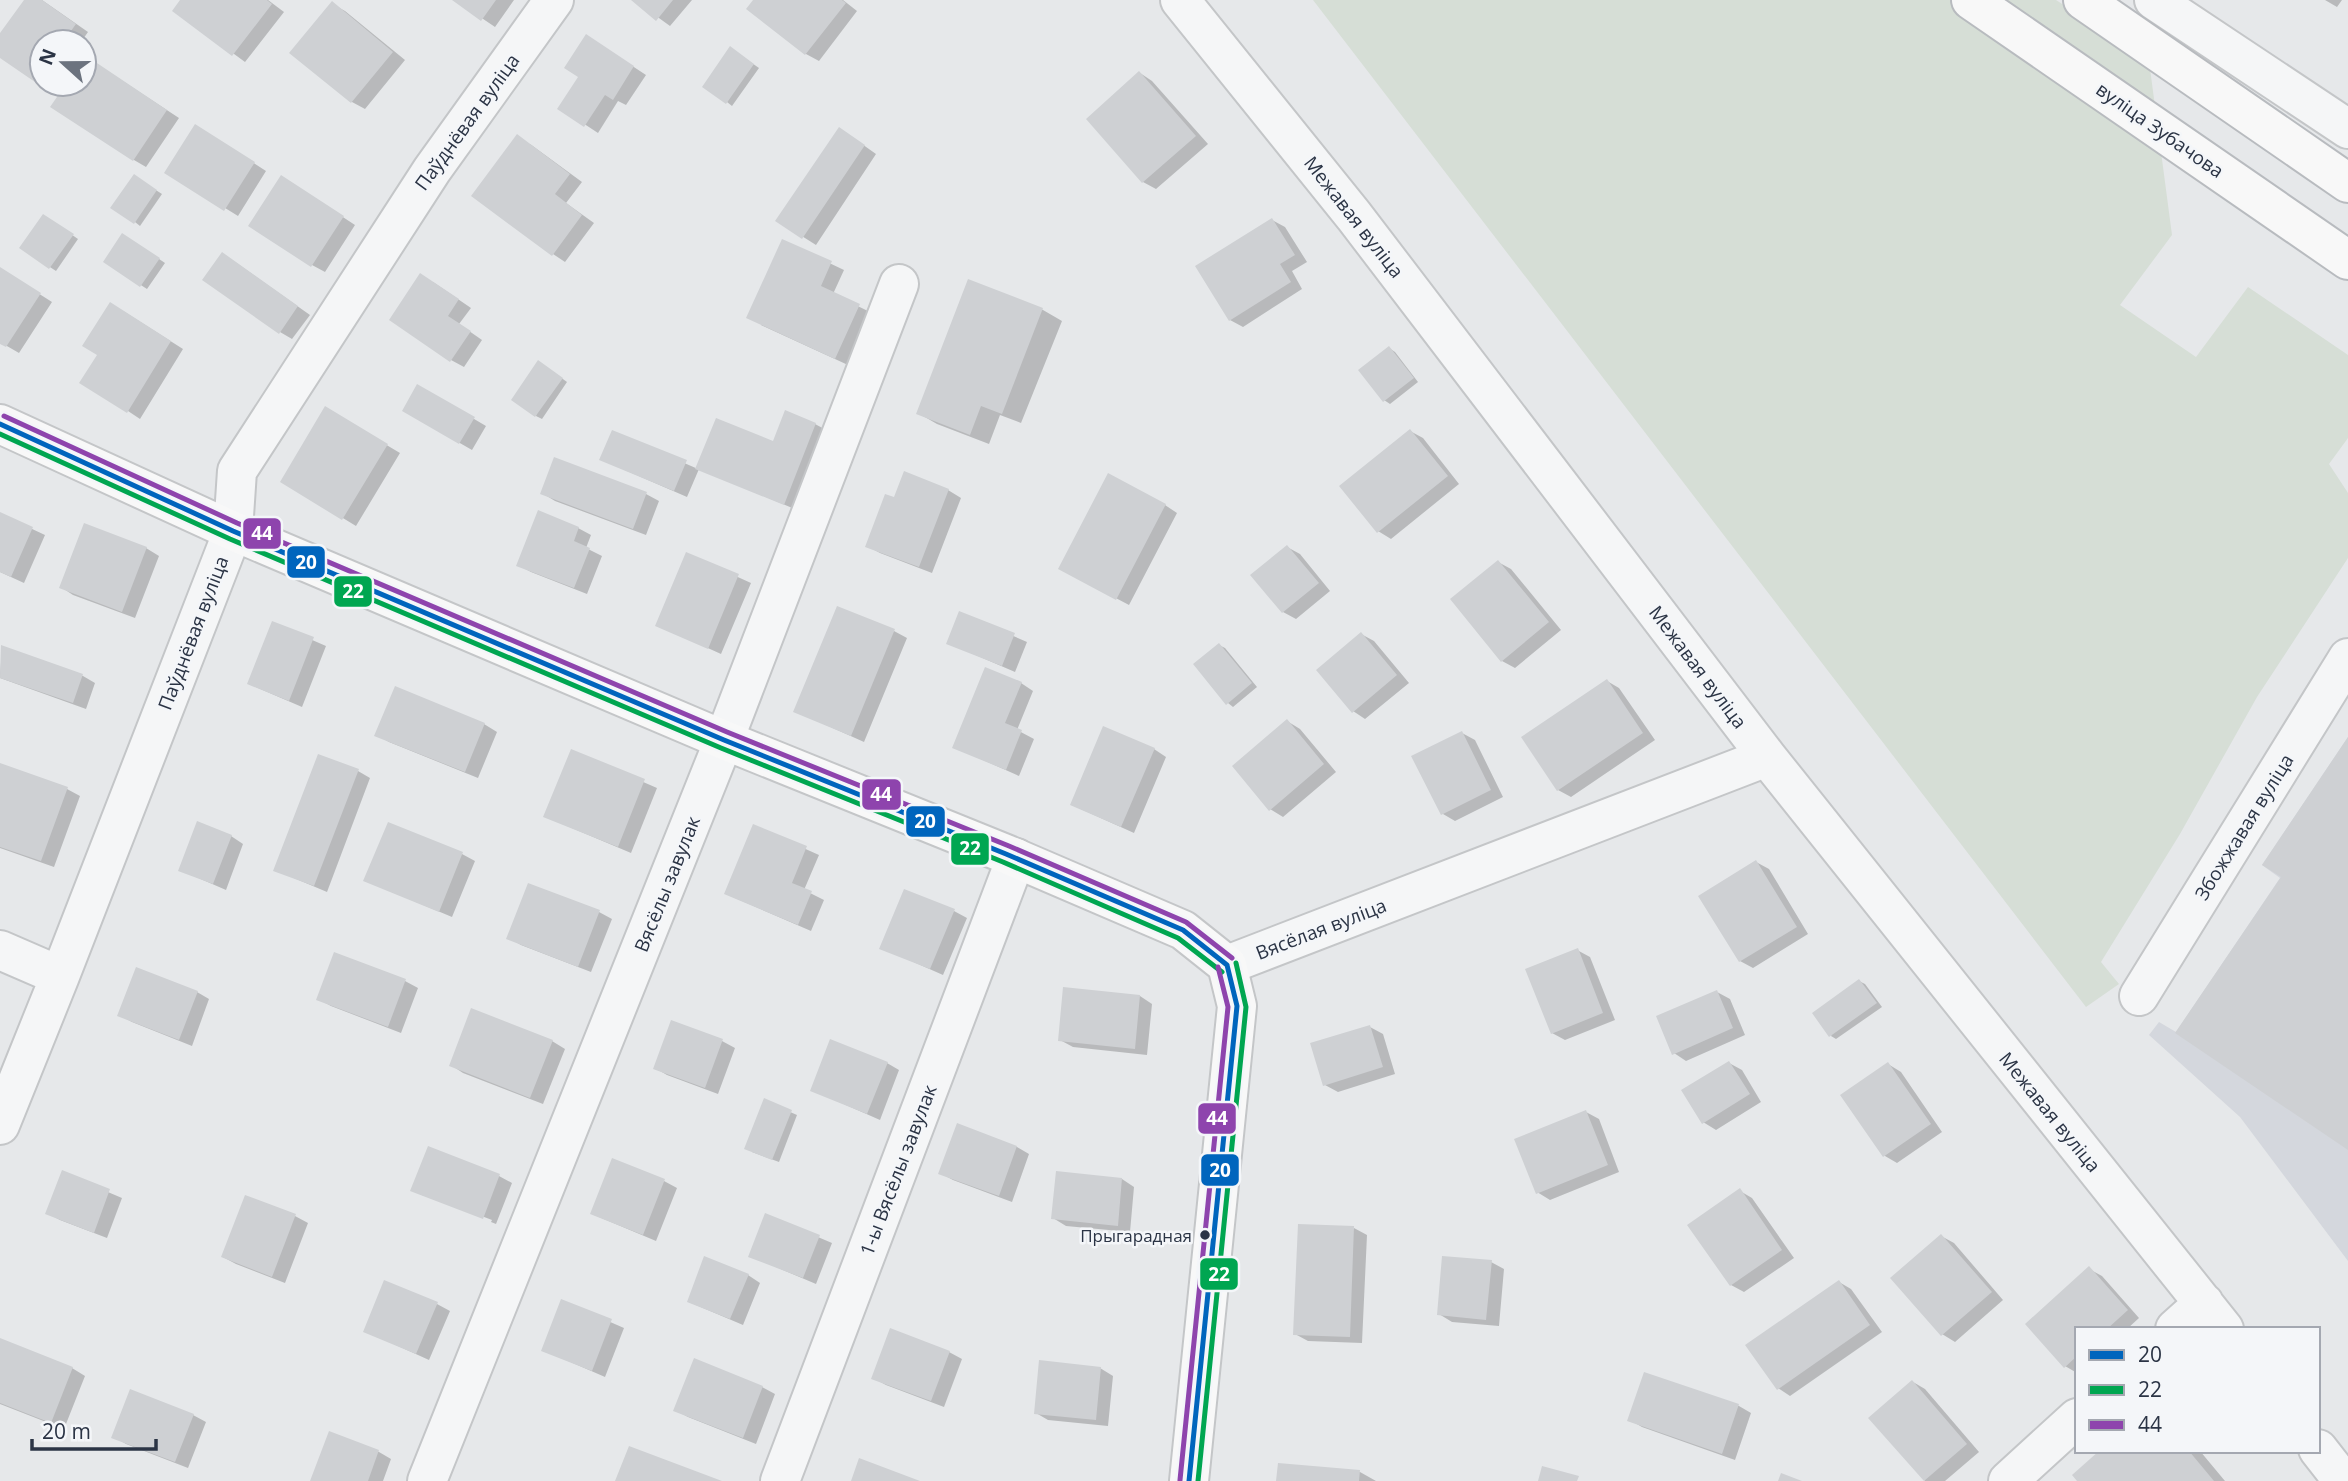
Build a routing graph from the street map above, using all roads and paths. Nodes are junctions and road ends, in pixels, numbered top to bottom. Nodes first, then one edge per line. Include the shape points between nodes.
1 (554, 0) edge
2 (1180, 0) edge
3 (1971, 0) edge
4 (2084, 0) edge
5 (2154, 0) edge
6 (2348, 129) edge
7 (2348, 183) edge
8 (2348, 260) edge
9 (899, 284) dead end
10 (0, 424) edge
11 (233, 531) junction
12 (2348, 658) edge
13 (724, 740) junction
14 (1767, 757) junction
15 (1016, 858) junction
16 (0, 950) edge
17 (1227, 965) junction
18 (60, 976) junction
19 (2139, 996) dead end
20 (0, 1125) edge
21 (2214, 1316) edge
22 (2181, 1327) edge
23 (2075, 1421) edge
24 (2320, 1452) edge
25 (427, 1481) edge
26 (779, 1481) edge
27 (1189, 1481) edge
28 (2008, 1481) edge
29 (2343, 1481) edge

1 - 11 street, Паўднёвая вуліца via 425,179 237,471
2 - 14 street, Межавая вуліца via 1363,227
3 - 8 main road, вуліца Зубачова
4 - 7 main road
5 - 6 street
9 - 13 street, Вясёлы завулак
10 - 11 main road
11 - 13 main road
11 - 18 street, Паўднёвая вуліца
12 - 19 street, Збожжавая вуліца
13 - 15 main road
13 - 25 street, Вясёлы завулак
14 - 17 street, Вясёлая вуліца
14 - 21 street, Межавая вуліца
15 - 17 main road via 1183,930
15 - 26 street, 1-ы Вясёлы завулак
16 - 18 street
17 - 27 main road via 1237,1006
18 - 20 street, Паўднёвая вуліца
21 - 22 street
23 - 28 street
24 - 29 street

